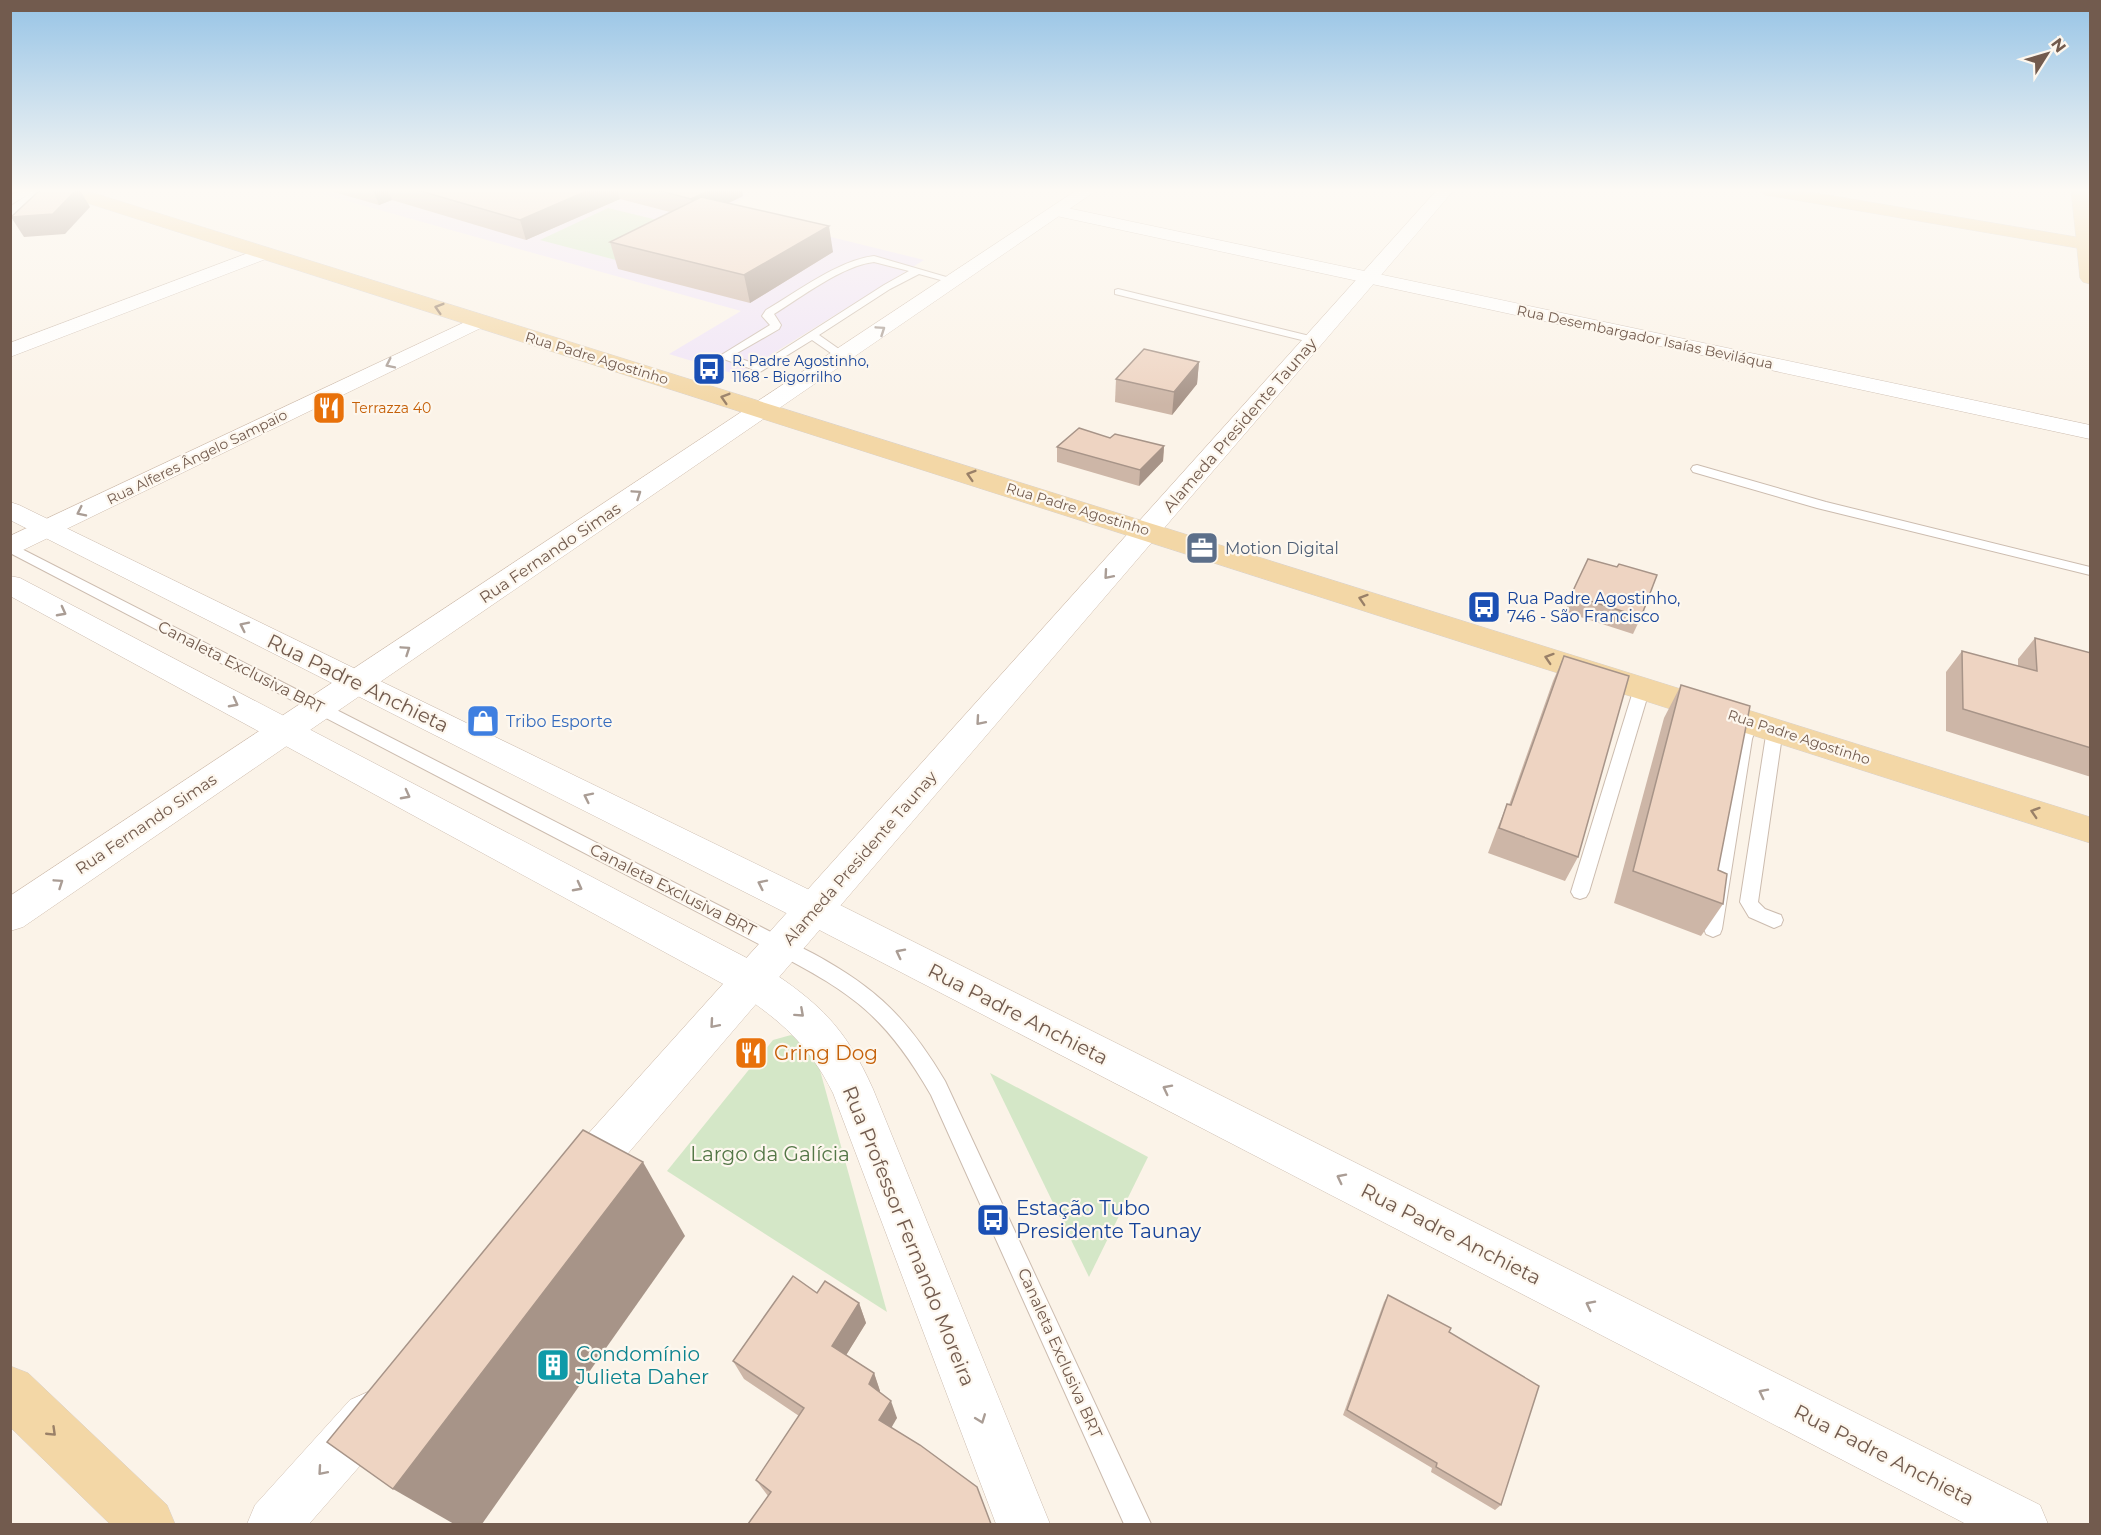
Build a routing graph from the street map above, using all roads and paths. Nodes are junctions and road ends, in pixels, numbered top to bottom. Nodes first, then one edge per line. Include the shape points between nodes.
1 (242, 262) edge
2 (291, 262) edge
3 (856, 262) edge
4 (883, 262) edge
5 (983, 262) edge
6 (1293, 262) edge
7 (1383, 262) edge
8 (2090, 262) edge
9 (917, 271) junction
10 (1369, 278) junction
11 (2091, 278) edge
12 (955, 281) junction
13 (1118, 292) dead end
14 (480, 321) junction
15 (812, 335) junction
16 (1314, 340) junction
17 (10, 351) edge
18 (842, 356) junction
19 (763, 410) junction
20 (2091, 432) edge
21 (1697, 469) dead end
22 (10, 510) edge
23 (47, 528) junction
24 (1147, 531) junction
25 (10, 547) edge
26 (2091, 571) edge
27 (10, 584) edge
28 (357, 682) junction
29 (1642, 688) junction
30 (320, 708) junction
31 (1762, 726) junction
32 (285, 731) junction
33 (2091, 830) edge
34 (1580, 892) dead end
35 (815, 910) junction
36 (10, 916) edge
37 (1774, 920) dead end
38 (1713, 929) edge
39 (783, 946) junction
40 (752, 980) junction
41 (549, 1212) edge
42 (10, 1391) edge
43 (392, 1391) edge
44 (148, 1524) edge
45 (274, 1524) edge
46 (1023, 1524) edge
47 (1138, 1524) edge
48 (2021, 1524) edge

1 - 17 street
14 -> 2 main road, Rua Padre Agostinho
3 - 15 lane via 770,312 767,316 775,327 723,357 760,369
4 - 9 lane
5 - 12 street, Rua Fernando Simas
6 - 10 street, Rua Desembargador Isaías Beviláqua
7 - 10 street, Alameda Presidente Taunay
8 - 11 main road
9 - 12 lane
9 - 15 lane
10 - 16 street, Alameda Presidente Taunay
10 - 20 street, Rua Desembargador Isaías Beviláqua
18 -> 12 street, Rua Fernando Simas
13 - 16 lane
19 -> 14 main road, Rua Padre Agostinho
14 -> 23 street, Rua Alferes Ângelo Sampaio
15 - 18 lane
16 - 24 street, Alameda Presidente Taunay
18 - 19 street, Rua Fernando Simas
24 -> 19 main road, Rua Padre Agostinho
28 -> 19 street, Rua Fernando Simas
21 - 26 lane via 1822,505
22 - 23 street, Rua Padre Anchieta
23 - 25 street, Rua Alferes Ângelo Sampaio
28 -> 23 street, Rua Padre Anchieta
29 -> 24 main road, Rua Padre Agostinho
24 -> 35 street, Alameda Presidente Taunay
25 - 30 lane, Canaleta Exclusiva BRT
27 -> 32 street
28 - 30 street, Rua Fernando Simas
35 -> 28 street, Rua Padre Anchieta
29 - 31 main road, Rua Padre Agostinho
29 - 34 lane
30 - 32 street, Rua Fernando Simas
30 - 39 lane, Canaleta Exclusiva BRT
33 -> 31 main road, Rua Padre Agostinho
31 - 37 lane via 1749,902 1758,915
31 - 38 lane via 1744,740
36 -> 32 street, Rua Fernando Simas
32 -> 40 street
35 - 39 street, Alameda Presidente Taunay
48 -> 35 street, Rua Padre Anchieta
39 - 40 street, Alameda Presidente Taunay
39 - 47 lane, Canaleta Exclusiva BRT via 834,974 878,1006 914,1047 965,1143
40 -> 41 street, Alameda Presidente Taunay
40 -> 46 street, Rua Professor Fernando Moreira via 806,1018 836,1054
42 -> 44 main road
43 -> 45 street

